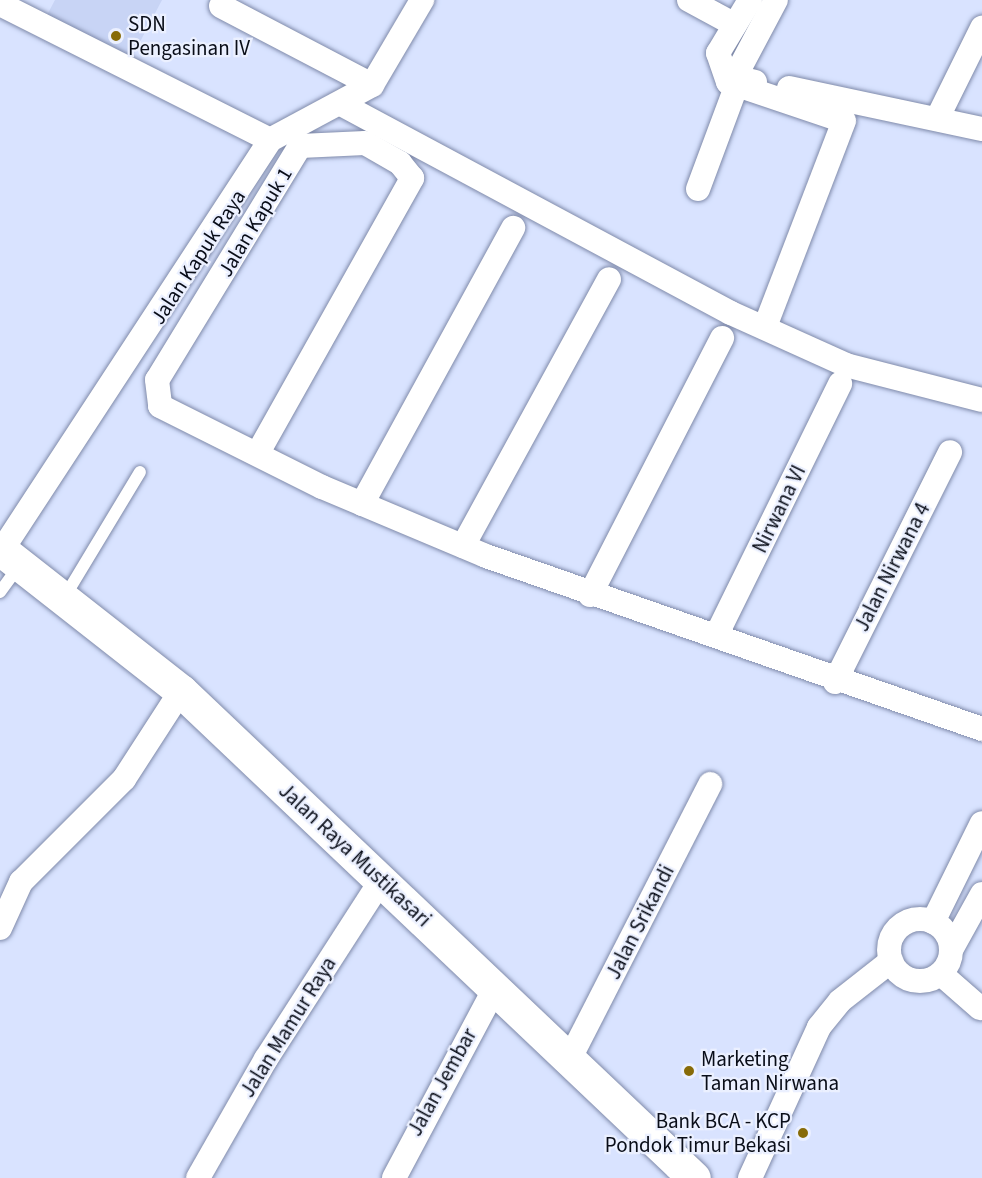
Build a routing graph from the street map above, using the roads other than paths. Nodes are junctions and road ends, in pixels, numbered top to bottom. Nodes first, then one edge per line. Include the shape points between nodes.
1 (422, 0) edge
2 (689, 0) edge
3 (750, 0) edge
4 (776, 0) edge
5 (0, 4) edge
6 (221, 6) dead end
7 (735, 25) junction
8 (982, 28) edge
9 (372, 85) junction
10 (736, 87) junction
11 (341, 104) junction
12 (937, 119) junction
13 (982, 129) edge
14 (270, 140) junction
15 (699, 189) dead end
16 (513, 228) dead end
17 (609, 279) dead end
18 (765, 327) junction
19 (722, 338) dead end
20 (840, 384) dead end
21 (982, 400) edge
22 (259, 451) junction
23 (950, 452) dead end
24 (140, 472) dead end
25 (362, 504) junction
26 (463, 546) junction
27 (7, 554) edge
28 (0, 592) edge
29 (590, 595) junction
30 (63, 599) junction
31 (717, 634) junction
32 (835, 682) junction
33 (181, 692) junction
34 (982, 729) edge
35 (711, 784) dead end
36 (982, 823) edge
37 (382, 879) junction
38 (982, 894) edge
39 (933, 922) junction
40 (0, 928) edge
41 (951, 950) junction
42 (891, 961) junction
43 (941, 974) junction
44 (495, 988) junction
45 (980, 1008) dead end
46 (569, 1059) junction
47 (198, 1178) edge
48 (394, 1178) edge
49 (694, 1178) edge
50 (750, 1178) edge

1 - 9 street, Jalan Kapuk Raya
2 - 7 street
3 - 7 street
4 - 12 street via 735,77
5 - 14 street, Jalan Kapuk 1
6 - 9 street
7 - 10 street via 717,62
8 - 12 street
9 - 11 street, Jalan Kapuk Raya
10 - 15 street
10 - 18 street via 844,121
11 - 14 street, Jalan Kapuk Raya
11 - 18 street via 619,256
12 - 13 street
14 - 27 street, Jalan Kapuk Raya
16 - 25 street
17 - 26 street
18 - 21 street via 846,365
19 - 29 street
20 - 31 street, Nirwana VI
22 - 22 street, Jalan Kapuk 1 via 412,178 400,163 365,143 300,146 157,380 160,406
22 - 25 street
23 - 32 street, Jalan Nirwana 4
24 - 30 lane
25 - 26 street
26 - 29 street
27 - 28 lane
27 - 30 main road, Jalan Raya Mustikasari
29 - 31 street
30 - 33 main road, Jalan Raya Mustikasari
31 - 32 street
32 - 34 street
33 - 37 main road, Jalan Raya Mustikasari
33 - 40 street via 124,779 21,882
35 - 46 street, Jalan Srikandi
36 - 39 street
37 - 44 main road, Jalan Raya Mustikasari
37 - 47 street, Jalan Mamur Raya via 266,1059
38 - 41 street
39 - 41 street via 946,933
39 - 42 street via 918,919 896,930 889,944
41 - 43 street
42 - 43 street via 912,980
42 - 50 street via 840,1001 819,1027
43 - 45 street
44 - 46 main road, Jalan Raya Mustikasari
44 - 48 street, Jalan Jembar
46 - 49 main road, Jalan Raya Mustikasari

